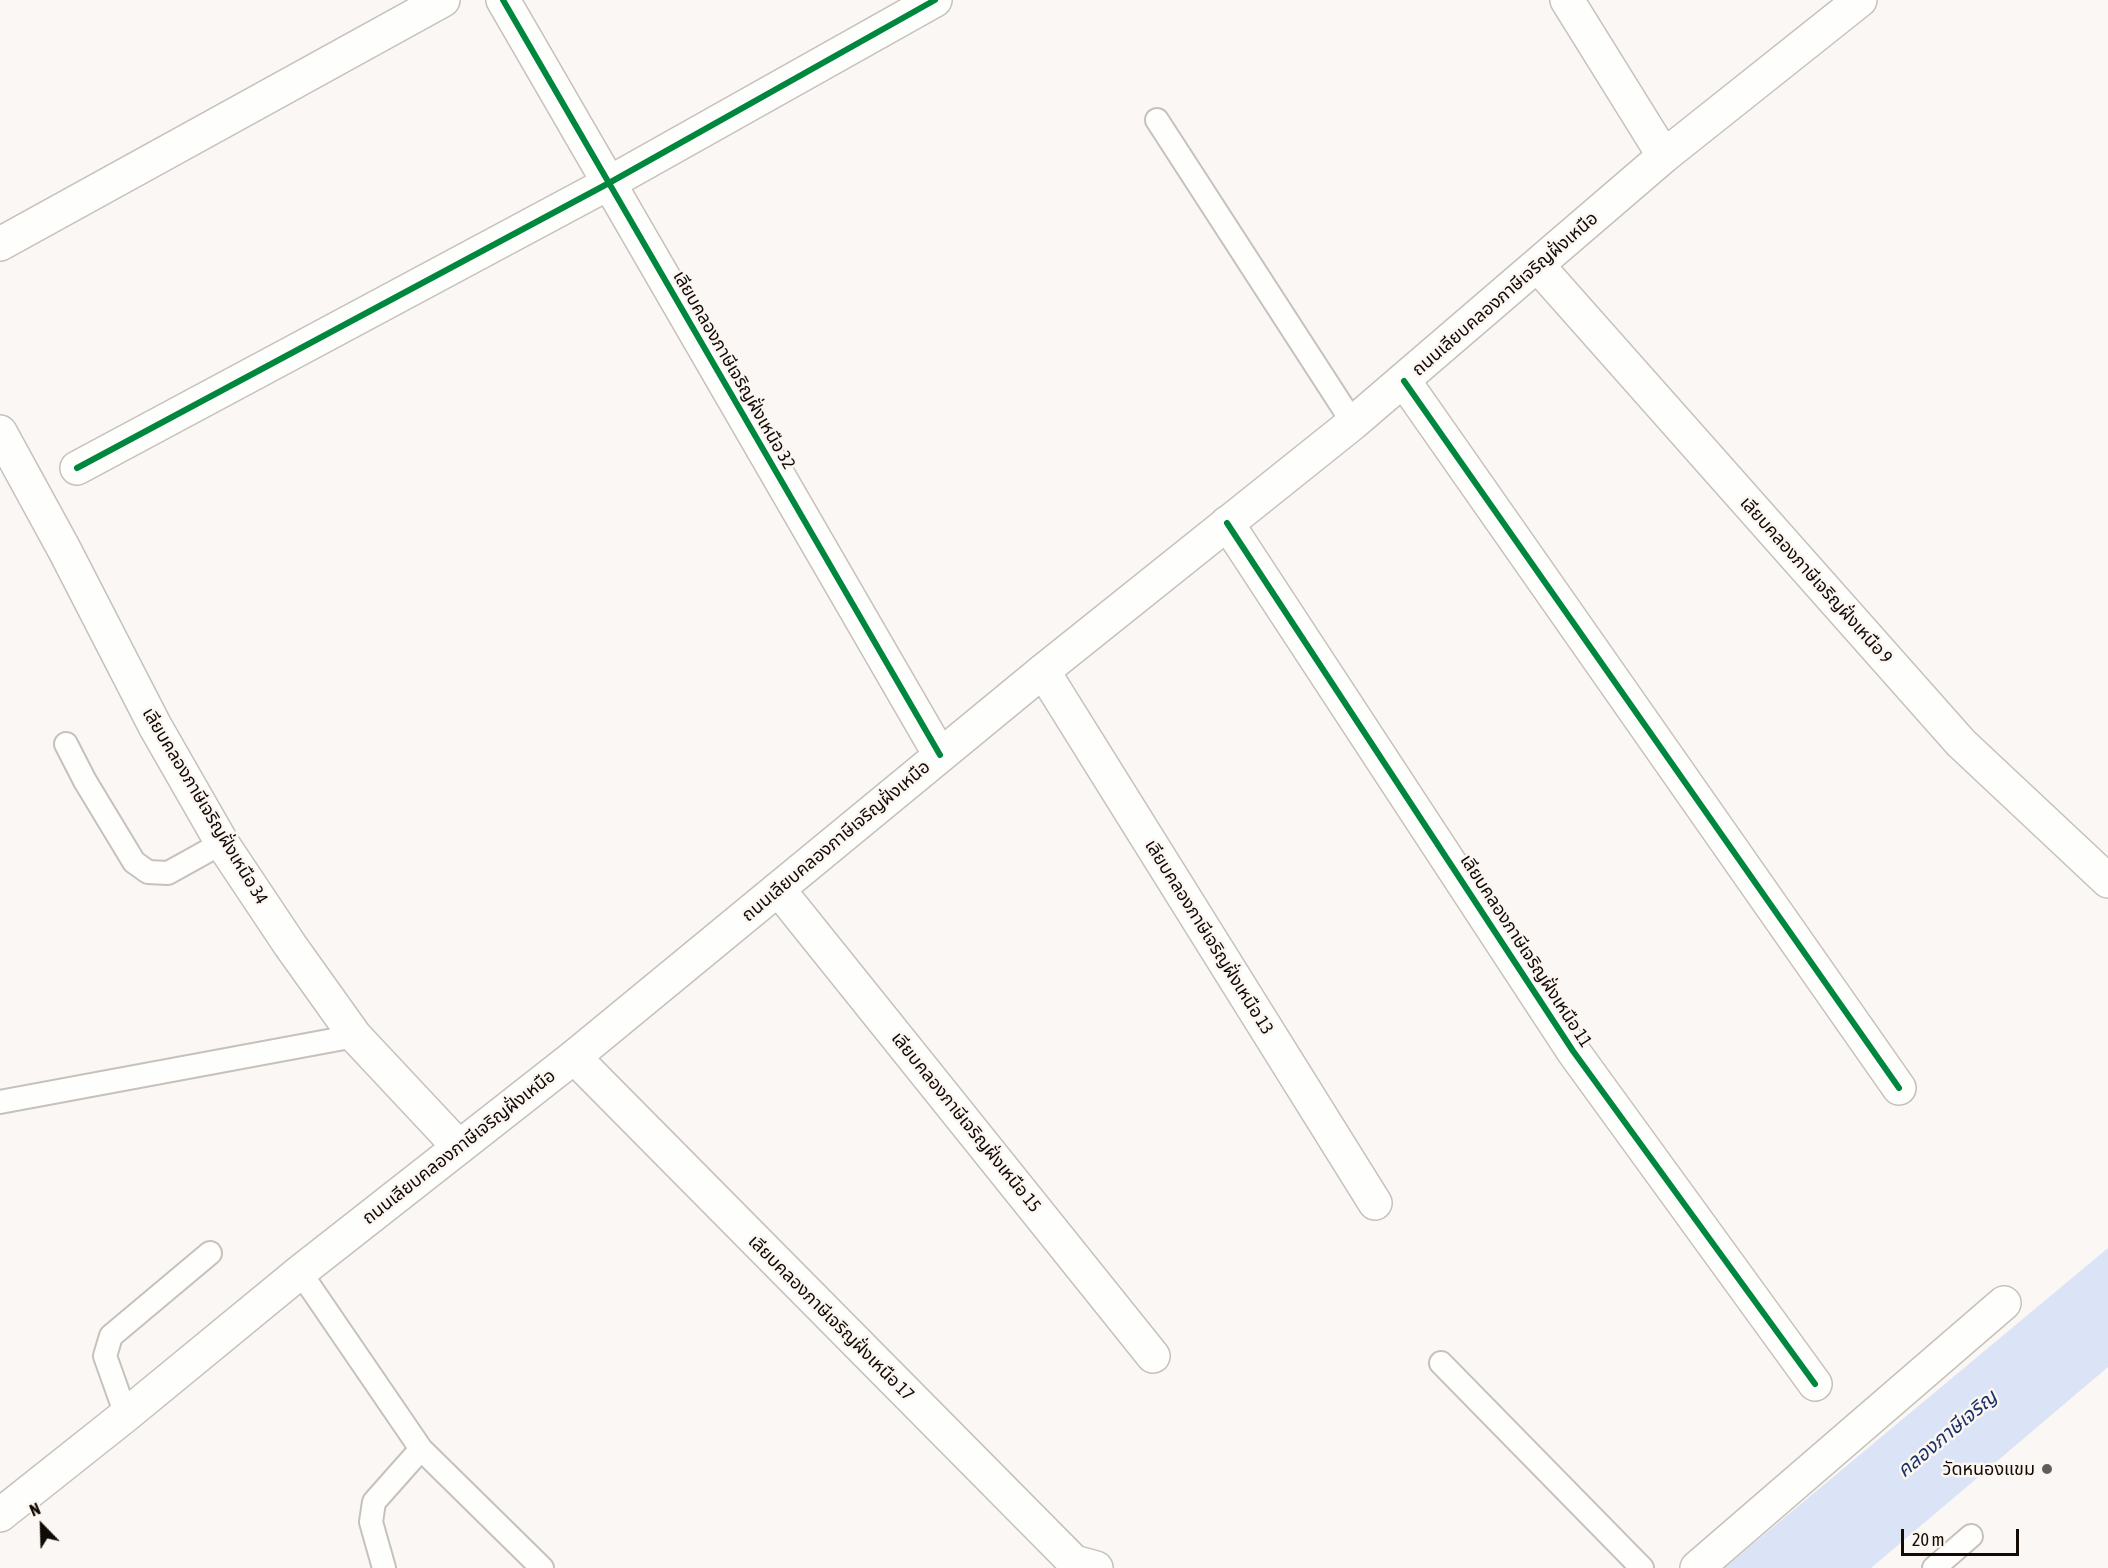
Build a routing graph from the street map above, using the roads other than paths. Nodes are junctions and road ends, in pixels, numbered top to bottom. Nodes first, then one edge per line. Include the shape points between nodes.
1 (443, 0) edge
2 (503, 0) edge
3 (935, 0) edge
4 (1567, 0) edge
5 (1860, 0) edge
6 (1157, 120) dead end
7 (1664, 156) junction
8 (609, 183) junction
9 (0, 244) edge
10 (1538, 266) junction
11 (1404, 381) junction
12 (1353, 423) junction
13 (0, 432) edge
14 (77, 468) dead end
15 (14, 483) edge
16 (1227, 523) junction
17 (1043, 671) junction
18 (66, 744) dead end
19 (940, 755) junction
20 (222, 843) junction
21 (2108, 881) edge
22 (778, 889) junction
23 (355, 1036) junction
24 (574, 1057) junction
25 (1899, 1088) dead end
26 (0, 1102) edge
27 (459, 1147) junction
28 (1375, 1203) dead end
29 (210, 1252) dead end
30 (300, 1272) junction
31 (2004, 1303) dead end
32 (1153, 1356) dead end
33 (1441, 1363) dead end
34 (1815, 1384) dead end
35 (126, 1415) junction
36 (420, 1449) junction
37 (0, 1515) edge
38 (1971, 1536) dead end
39 (384, 1568) edge
40 (542, 1568) edge
41 (1096, 1568) edge
42 (1642, 1568) edge
43 (1697, 1568) edge
44 (1934, 1568) edge

1 - 9 street
2 - 8 street, เลียบคลองภาษีเจริญฝั่งเหนือ 32
3 - 8 street
4 - 7 street
5 - 7 street, ถนนเลียบคลองภาษีเจริญฝั่งเหนือ
6 - 12 lane
7 - 10 street, ถนนเลียบคลองภาษีเจริญฝั่งเหนือ
8 - 14 street
8 - 19 street, เลียบคลองภาษีเจริญฝั่งเหนือ 32
10 - 11 street, ถนนเลียบคลองภาษีเจริญฝั่งเหนือ
10 - 21 street, เลียบคลองภาษีเจริญฝั่งเหนือ 9 via 1962,743
11 - 12 street, ถนนเลียบคลองภาษีเจริญฝั่งเหนือ
11 - 25 street
12 - 16 street, ถนนเลียบคลองภาษีเจริญฝั่งเหนือ
13 - 15 street, เลียบคลองภาษีเจริญฝั่งเหนือ 34
15 - 20 street, เลียบคลองภาษีเจริญฝั่งเหนือ 34 via 64,549 155,726
16 - 17 street, ถนนเลียบคลองภาษีเจริญฝั่งเหนือ
16 - 34 street, เลียบคลองภาษีเจริญฝั่งเหนือ 11 via 1573,1052
17 - 19 street, ถนนเลียบคลองภาษีเจริญฝั่งเหนือ
17 - 28 street, เลียบคลองภาษีเจริญฝั่งเหนือ 13
18 - 20 lane via 134,862 148,872 168,873
19 - 22 street, ถนนเลียบคลองภาษีเจริญฝั่งเหนือ
20 - 23 street, เลียบคลองภาษีเจริญฝั่งเหนือ 34
22 - 24 street, ถนนเลียบคลองภาษีเจริญฝั่งเหนือ
22 - 32 street, เลียบคลองภาษีเจริญฝั่งเหนือ 15
23 - 26 lane
23 - 27 street, เลียบคลองภาษีเจริญฝั่งเหนือ 34
24 - 27 street, ถนนเลียบคลองภาษีเจริญฝั่งเหนือ
24 - 41 street, เลียบคลองภาษีเจริญฝั่งเหนือ 17 via 1074,1562
27 - 30 street, ถนนเลียบคลองภาษีเจริญฝั่งเหนือ
29 - 35 lane via 111,1336 105,1356
30 - 35 street, ถนนเลียบคลองภาษีเจริญฝั่งเหนือ
30 - 36 lane
31 - 43 street
33 - 42 lane
35 - 37 street, ถนนเลียบคลองภาษีเจริญฝั่งเหนือ
36 - 39 lane via 374,1502 371,1522
36 - 40 lane
38 - 44 lane

